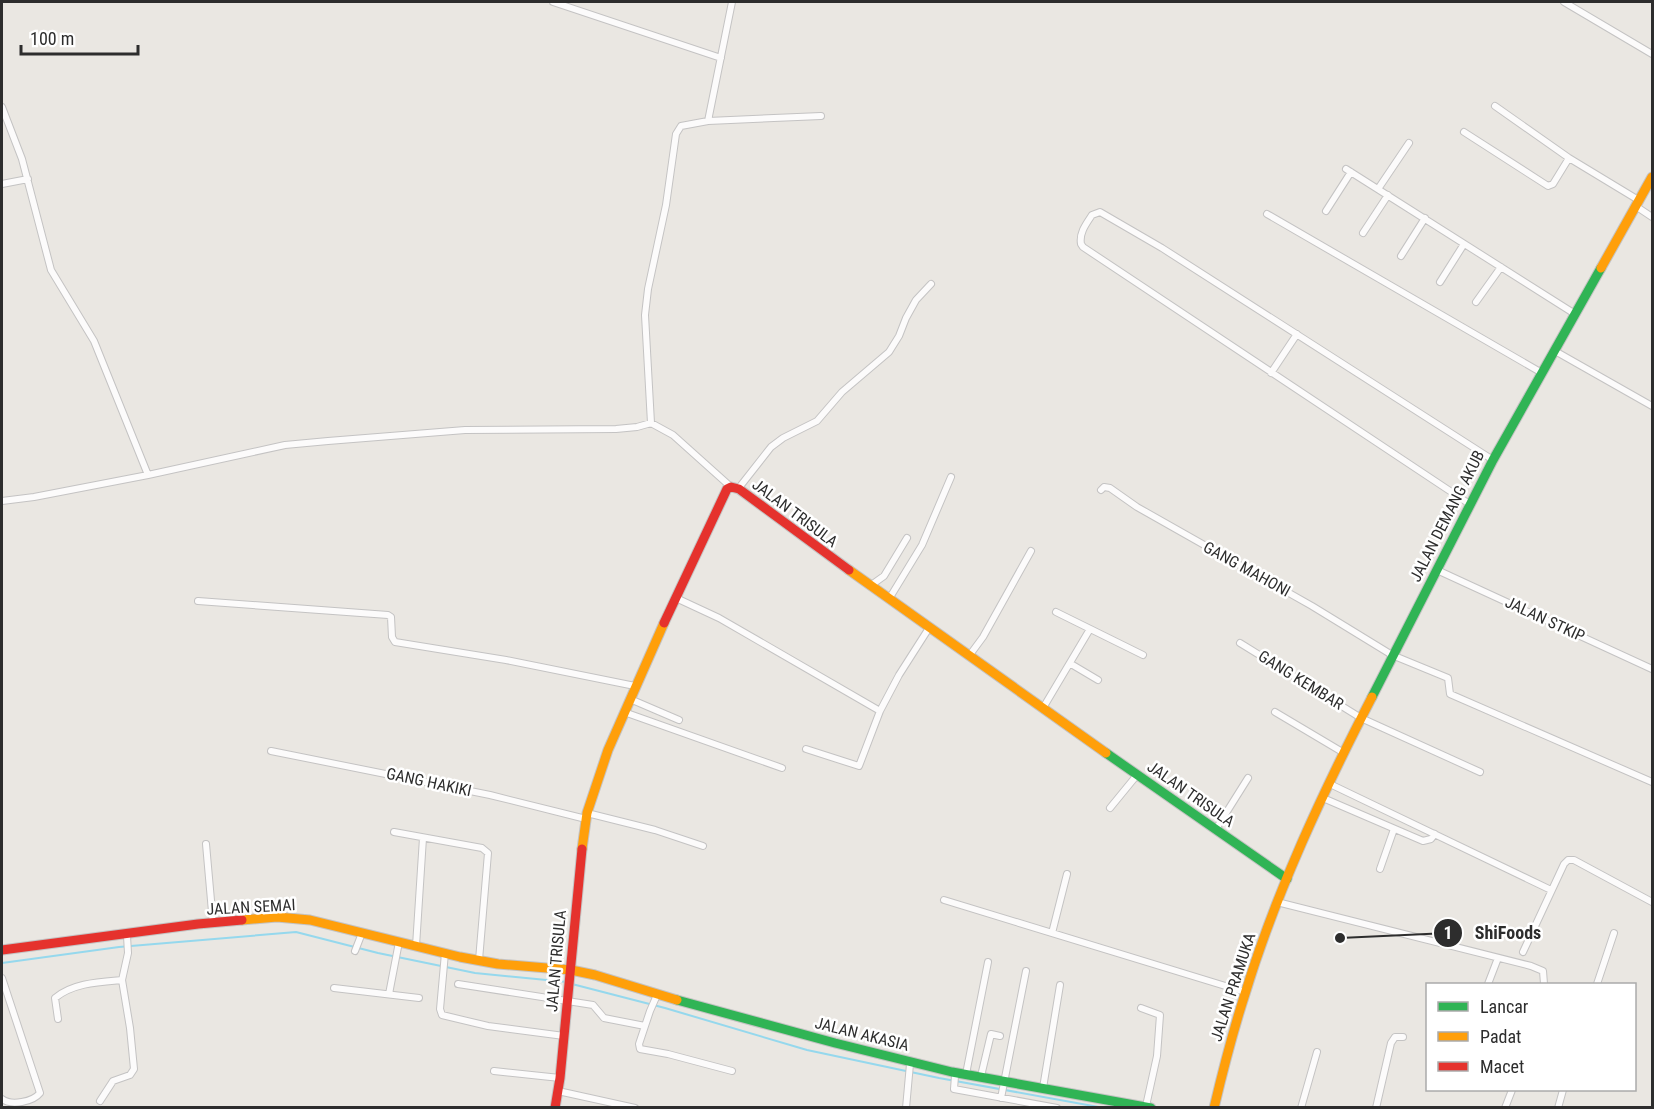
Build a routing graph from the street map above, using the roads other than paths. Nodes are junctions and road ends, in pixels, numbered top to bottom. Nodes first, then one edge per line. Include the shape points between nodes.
1 (553, 2) edge
2 (732, 2) edge
3 (1564, 2) edge
4 (1653, 54) edge
5 (721, 58) junction
6 (2, 106) edge
7 (1495, 106) dead end
8 (821, 116) dead end
9 (708, 119) junction
10 (1464, 132) dead end
11 (1409, 143) dead end
12 (1569, 158) junction
13 (1653, 177) edge
14 (28, 179) junction
15 (2, 184) edge
16 (1378, 189) junction
17 (1388, 195) junction
18 (1638, 204) junction
19 (1326, 211) dead end
20 (1267, 214) dead end
21 (1653, 217) edge
22 (1425, 218) junction
23 (1363, 233) dead end
24 (1464, 244) junction
25 (1401, 256) dead end
26 (1502, 267) junction
27 (1440, 282) dead end
28 (931, 284) dead end
29 (1476, 302) dead end
30 (1575, 314) junction
31 (1297, 334) junction
32 (1555, 351) junction
33 (1271, 373) junction
34 (1542, 373) junction
35 (1653, 406) edge
36 (651, 423) junction
37 (1492, 460) junction
38 (146, 470) junction
39 (951, 477) dead end
40 (734, 488) junction
41 (1101, 490) dead end
42 (2, 501) edge
43 (1471, 505) junction
44 (907, 538) dead end
45 (1031, 551) dead end
46 (1438, 567) junction
47 (870, 586) junction
48 (676, 598) junction
49 (889, 599) junction
50 (198, 601) dead end
51 (1056, 612) dead end
52 (929, 628) junction
53 (1090, 629) junction
54 (1240, 643) dead end
55 (1143, 655) dead end
56 (1392, 655) junction
57 (969, 656) junction
58 (1071, 664) junction
59 (1653, 669) edge
60 (1098, 680) dead end
61 (635, 686) junction
62 (630, 699) junction
63 (1043, 708) junction
64 (880, 711) junction
65 (624, 712) junction
66 (1275, 712) dead end
67 (1361, 718) junction
68 (679, 720) dead end
69 (806, 749) dead end
70 (271, 751) dead end
71 (1344, 753) junction
72 (782, 768) dead end
73 (1480, 772) dead end
74 (1137, 775) junction
75 (1248, 778) dead end
76 (1653, 782) edge
77 (1330, 784) junction
78 (1323, 798) junction
79 (1110, 808) dead end
80 (587, 816) junction
81 (1216, 829) junction
82 (1394, 829) junction
83 (394, 832) dead end
84 (1435, 834) junction
85 (423, 838) junction
86 (206, 844) dead end
87 (703, 846) dead end
88 (1380, 869) dead end
89 (1067, 874) dead end
90 (1287, 879) junction
91 (1551, 890) junction
92 (944, 900) dead end
93 (1277, 902) junction
94 (1653, 902) edge
95 (213, 923) junction
96 (1052, 933) junction
97 (1614, 933) dead end
98 (126, 935) junction
99 (398, 946) junction
100 (416, 946) junction
101 (2, 950) edge
102 (1523, 952) dead end
103 (445, 956) junction
104 (1498, 958) junction
105 (479, 960) junction
106 (988, 962) dead end
107 (570, 972) junction
108 (1026, 972) dead end
109 (2, 978) edge
110 (122, 980) junction
111 (1488, 983) edge
112 (1544, 983) edge
113 (1597, 983) edge
114 (458, 984) dead end
115 (1060, 986) dead end
116 (334, 988) dead end
117 (1245, 992) junction
118 (389, 994) junction
119 (658, 994) junction
120 (419, 998) dead end
121 (568, 1000) junction
122 (1141, 1008) dead end
123 (58, 1019) dead end
124 (645, 1026) junction
125 (564, 1036) junction
126 (1000, 1036) dead end
127 (1403, 1037) dead end
128 (1317, 1052) dead end
129 (910, 1066) junction
130 (494, 1071) dead end
131 (732, 1071) dead end
132 (959, 1074) junction
133 (981, 1076) junction
134 (560, 1078) junction
135 (1004, 1081) junction
136 (1043, 1088) junction
137 (558, 1090) junction
138 (1511, 1091) edge
139 (1562, 1091) edge
140 (1000, 1098) junction
141 (2, 1099) edge
142 (100, 1101) dead end
143 (555, 1107) edge
144 (635, 1107) edge
145 (906, 1107) edge
146 (1057, 1107) edge
147 (1148, 1107) edge
148 (1214, 1107) edge
149 (1301, 1107) edge
150 (1376, 1107) edge
151 (1505, 1107) edge
152 (1558, 1107) edge

1 - 5 street
2 - 5 street
3 - 4 street
5 - 9 street
6 - 14 street
7 - 12 street
8 - 9 street
9 - 36 street via 681,126 676,134 645,315
10 - 12 street via 1548,186
11 - 16 street
12 - 18 street
13 - 18 street, JALAN DEMANG AKUB
14 - 15 street
14 - 38 street via 51,270 94,341
16 - 17 street
16 - 19 street via 1348,171
17 - 22 street
17 - 23 street
18 - 21 street
18 - 30 street, JALAN DEMANG AKUB
20 - 34 street
22 - 24 street
22 - 25 street
24 - 26 street
24 - 27 street
26 - 29 street
26 - 30 street
28 - 40 street via 916,300 889,352 842,392 817,421 771,447
30 - 32 street, JALAN DEMANG AKUB
31 - 33 street
31 - 33 street via 1100,212 1092,215 1080,235 1083,247
31 - 37 street
32 - 34 street, JALAN DEMANG AKUB
32 - 35 street
33 - 43 street
34 - 37 street, JALAN DEMANG AKUB
36 - 38 street via 616,429 465,430 285,445
36 - 40 street via 673,435
37 - 43 street, JALAN DEMANG AKUB
38 - 42 street
39 - 49 street via 922,545
40 - 47 street, JALAN TRISULA
40 - 48 street, JALAN TRISULA via 727,489
41 - 56 street, GANG MAHONI via 1110,488
43 - 46 street, JALAN DEMANG AKUB
44 - 47 street via 884,576
45 - 57 street
46 - 56 street, JALAN DEMANG AKUB
46 - 59 street, JALAN STKIP
47 - 49 street, JALAN TRISULA
48 - 61 street, JALAN TRISULA
48 - 64 street via 719,618
49 - 52 street, JALAN TRISULA
50 - 61 street via 388,615 395,642
51 - 53 street
52 - 57 street, JALAN TRISULA
52 - 64 street
53 - 55 street
53 - 58 street
54 - 67 street, GANG KEMBAR
56 - 67 street, JALAN DEMANG AKUB
56 - 76 street, GANG MAHONI via 1448,678 1450,694
57 - 63 street, JALAN TRISULA
58 - 60 street
58 - 63 street
61 - 62 street, JALAN TRISULA
62 - 65 street, JALAN TRISULA
62 - 68 street
63 - 74 street, JALAN TRISULA
64 - 69 street via 859,766
65 - 72 street
65 - 80 street, JALAN TRISULA
66 - 71 street
67 - 71 street, JALAN DEMANG AKUB
67 - 73 street, GANG KEMBAR
70 - 80 street, GANG HAKIKI
71 - 77 street, JALAN DEMANG AKUB
74 - 79 street
74 - 81 street, JALAN TRISULA
75 - 81 street
77 - 78 street, JALAN DEMANG AKUB
77 - 84 street
78 - 82 street
78 - 90 street, JALAN DEMANG AKUB
80 - 87 street, GANG HAKIKI via 655,830
80 - 107 street, JALAN TRISULA
81 - 90 street, JALAN TRISULA
82 - 84 street via 1423,841
82 - 88 street
83 - 85 street
84 - 91 street
85 - 100 street
85 - 105 street via 482,848 488,853
86 - 95 street
89 - 96 street
90 - 93 street, JALAN PRAMUKA
91 - 94 street via 1564,864 1571,860
91 - 102 street
92 - 96 street
93 - 104 street
93 - 117 street, JALAN PRAMUKA
95 - 98 street, JALAN SEMAI
95 - 99 street, JALAN SEMAI via 290,917 310,920 359,942
96 - 117 street
97 - 113 street
98 - 101 street, JALAN SEMAI
98 - 110 street via 128,953
99 - 100 street, JALAN SEMAI
99 - 118 street
100 - 103 street, JALAN SEMAI
103 - 105 street, JALAN SEMAI
103 - 125 street via 442,1016
104 - 111 street
104 - 112 street via 1539,969 1545,975
105 - 107 street, JALAN SEMAI
106 - 132 street
107 - 119 street, JALAN AKASIA
107 - 121 street, JALAN TRISULA
108 - 135 street
109 - 141 street via 40,1093 36,1098 11,1103
110 - 123 street via 97,982 62,993 56,998
110 - 142 street via 134,1069 113,1081
114 - 121 street
115 - 136 street
116 - 118 street
117 - 148 street, JALAN PRAMUKA
118 - 120 street
119 - 124 street
119 - 129 street, JALAN AKASIA
121 - 124 street via 593,1005 604,1018
121 - 125 street, JALAN TRISULA
122 - 147 street via 1160,1015
124 - 131 street via 640,1049
125 - 134 street, JALAN TRISULA
126 - 133 street via 991,1034
127 - 150 street via 1395,1037 1391,1042
128 - 149 street
129 - 132 street, JALAN AKASIA
129 - 145 street
130 - 134 street
132 - 133 street, JALAN AKASIA
132 - 140 street via 954,1089
133 - 135 street, JALAN AKASIA
134 - 137 street, JALAN TRISULA
135 - 136 street, JALAN AKASIA
135 - 140 street
136 - 147 street, JALAN AKASIA
137 - 143 street, JALAN TRISULA
137 - 144 street
138 - 151 street
139 - 152 street
140 - 146 street

